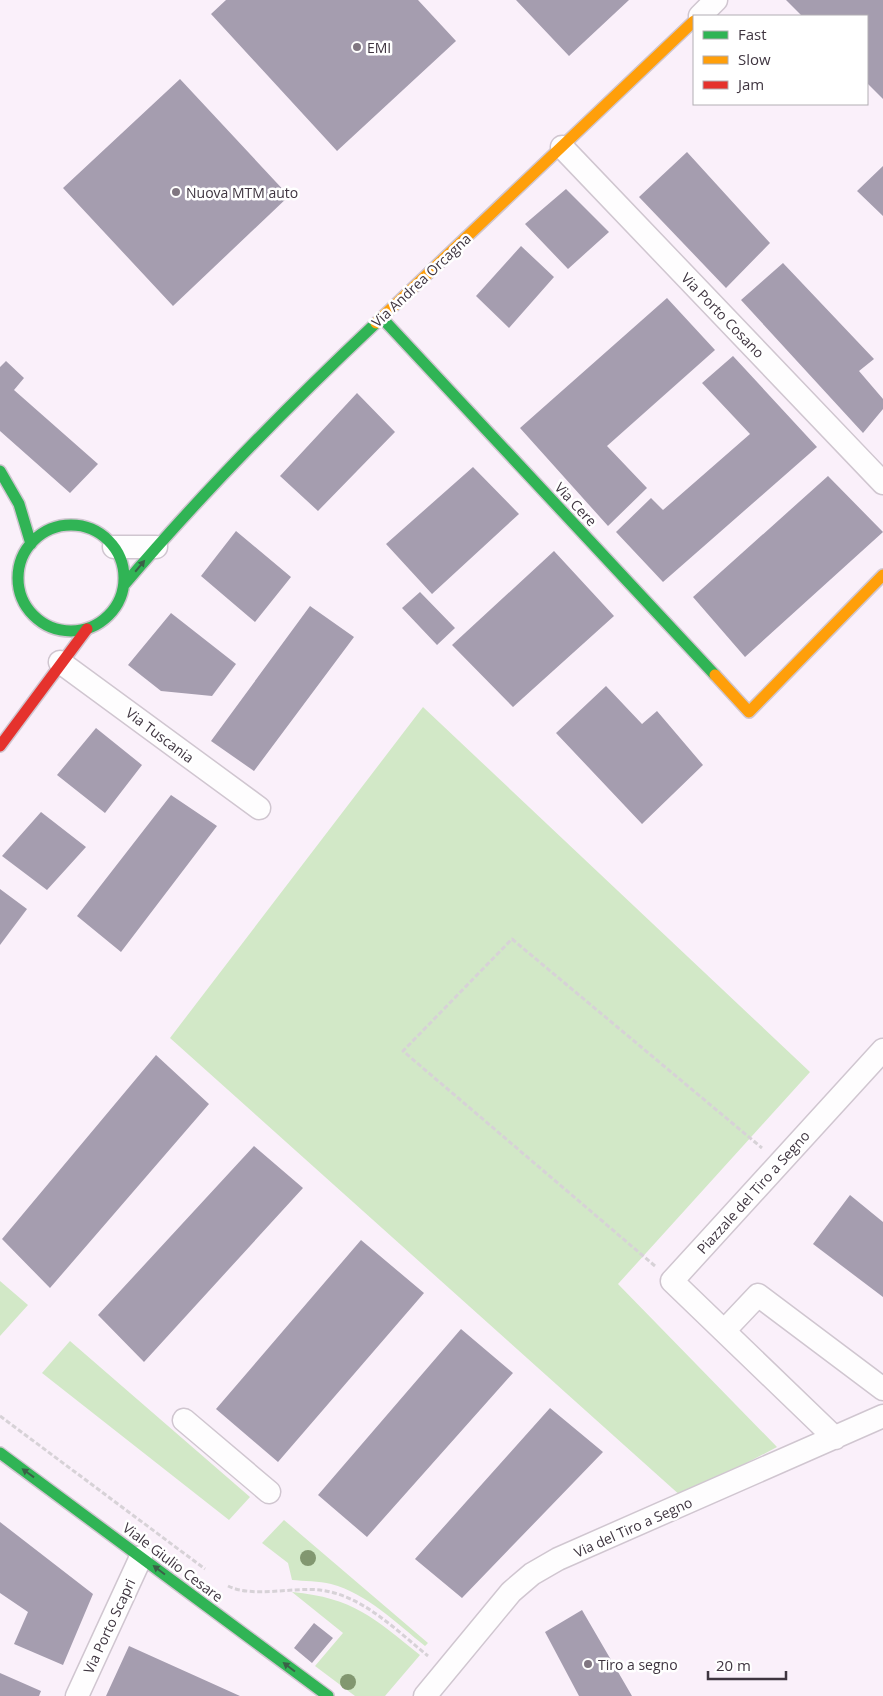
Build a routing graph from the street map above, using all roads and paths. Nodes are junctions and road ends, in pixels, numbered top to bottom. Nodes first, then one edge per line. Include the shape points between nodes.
1 (716, 0) edge
2 (701, 15) edge
3 (693, 23) edge
4 (562, 146) junction
5 (382, 318) junction
6 (0, 471) edge
7 (883, 483) edge
8 (20, 504) junction
9 (60, 526) junction
10 (31, 544) junction
11 (156, 546) junction
12 (114, 547) junction
13 (883, 575) edge
14 (124, 585) junction
15 (48, 626) junction
16 (87, 629) junction
17 (60, 652) junction
18 (0, 746) edge
19 (259, 808) dead end
20 (883, 1050) edge
21 (780, 1163) junction
22 (672, 1281) junction
23 (724, 1331) junction
24 (883, 1389) edge
25 (0, 1416) edge
26 (883, 1416) edge
27 (184, 1420) dead end
28 (835, 1438) junction
29 (0, 1453) edge
30 (269, 1492) dead end
31 (141, 1557) junction
32 (207, 1570) dead end
33 (222, 1581) dead end
34 (446, 1670) junction
35 (77, 1696) edge
36 (328, 1696) edge
37 (425, 1696) edge

1 - 2 street
3 - 4 street, Via Andrea Orcagna
4 - 5 street, Via Andrea Orcagna
4 - 7 street, Via Porto Cosano
5 - 11 street, Via Andrea Orcagna via 307,388
5 - 13 street, Via Cere via 749,712
6 - 8 street
8 - 9 street
8 - 10 street
9 - 10 street
9 - 12 street via 77,525 93,530
10 - 15 street via 22,558 18,576 20,595 29,611
11 - 12 street
14 -> 11 street, Via Andrea Orcagna
12 - 14 street via 124,568
14 - 16 street via 120,601 110,615
15 - 16 street via 59,631
15 - 17 street
16 - 17 street
17 - 18 street
17 - 19 street, Via Tuscania
20 - 21 street, Piazzale del Tiro a Segno
21 - 22 street, Piazzale del Tiro a Segno
21 - 22 path via 512,939 403,1051
22 - 23 street
23 - 24 street via 758,1295
23 - 28 street
25 - 32 path
26 - 28 street, Via del Tiro a Segno
27 - 30 street
28 - 34 street, Via del Tiro a Segno via 558,1559 532,1574 511,1592
31 -> 29 street, Viale Giulio Cesare
31 - 35 street, Via Porto Scapri
36 -> 31 street, Viale Giulio Cesare
33 - 34 path via 242,1591 321,1590 349,1597
34 - 37 street, Via del Tiro a Segno

